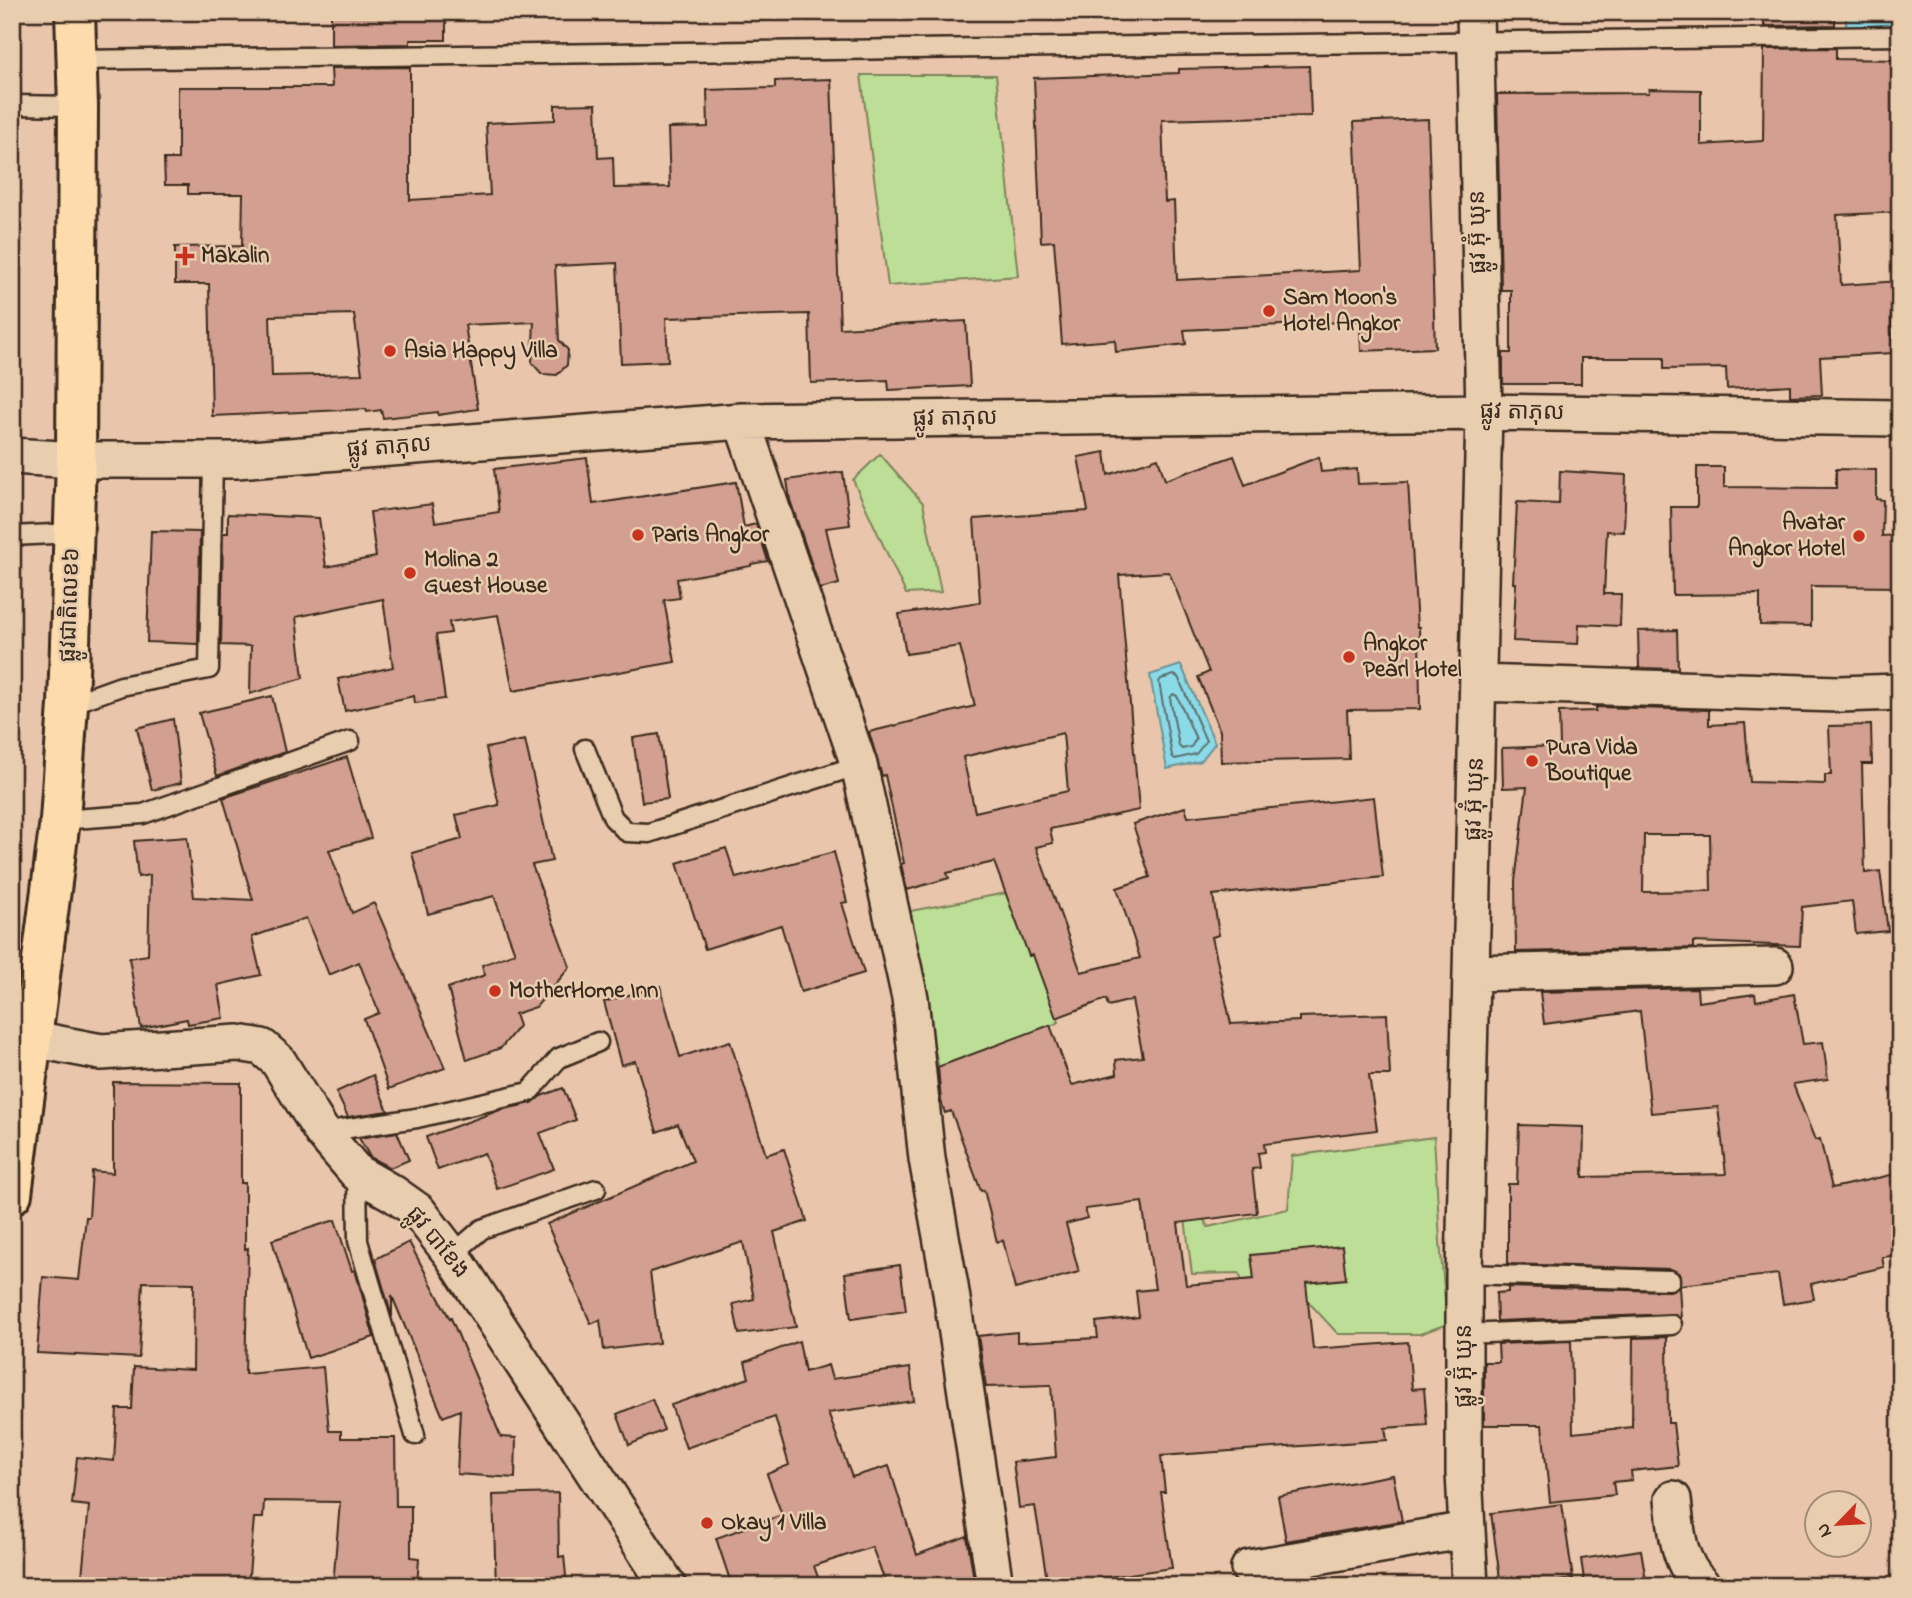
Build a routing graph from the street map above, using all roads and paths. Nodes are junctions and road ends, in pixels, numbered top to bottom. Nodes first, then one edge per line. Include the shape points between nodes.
1 (75, 12) edge
2 (1475, 28) edge
3 (1900, 36) edge
4 (76, 60) junction
5 (12, 105) edge
6 (78, 106) junction
7 (1484, 412) junction
8 (1900, 418) edge
9 (742, 421) junction
10 (12, 456) edge
11 (76, 460) junction
12 (213, 460) junction
13 (73, 533) junction
14 (12, 536) edge
15 (1479, 683) junction
16 (1900, 692) edge
17 (68, 705) junction
18 (349, 741) dead end
19 (585, 749) dead end
20 (859, 765) junction
21 (60, 820) junction
22 (1775, 966) dead end
23 (1471, 973) junction
24 (33, 1039) junction
25 (598, 1042) dead end
26 (322, 1132) junction
27 (357, 1173) junction
28 (596, 1189) dead end
29 (12, 1194) edge
30 (452, 1255) junction
31 (1464, 1274) junction
32 (1670, 1280) dead end
33 (1672, 1325) dead end
34 (1465, 1335) junction
35 (415, 1435) dead end
36 (1673, 1499) dead end
37 (1467, 1530) junction
38 (1249, 1568) dead end
39 (668, 1586) edge
40 (995, 1586) edge
41 (1470, 1586) edge
42 (1703, 1586) edge

1 - 4 main road, ផ្លូវជាតិលេខ៦
2 - 3 lane
2 - 4 lane
2 - 7 street, ផ្លូវ អ៊ុំ ឃុន
4 - 6 main road, ផ្លូវជាតិលេខ៦
5 - 6 lane
6 - 11 main road, ផ្លូវជាតិលេខ៦
7 - 8 street, ផ្លូវ តាភុល
7 - 9 street, ផ្លូវ តាភុល
7 - 15 street, ផ្លូវ អ៊ុំ ឃុន
9 - 12 street, ផ្លូវ តាភុល
9 - 20 street
10 - 11 street, ផ្លូវ តាភុល
11 - 12 street, ផ្លូវ តាភុល
11 - 13 main road, ផ្លូវជាតិលេខ៦
12 - 17 lane via 209,669 121,686
13 - 14 lane
13 - 17 main road, ផ្លូវជាតិលេខ៦
15 - 16 street
15 - 23 street, ផ្លូវ អ៊ុំ ឃុន
17 - 21 main road, ផ្លូវជាតិលេខ៦
18 - 21 lane via 143,814
19 - 20 lane via 613,818 627,832 649,833
20 - 40 street via 909,998 927,1159
21 - 24 main road, ផ្លូវជាតិលេខ៦
22 - 23 street
23 - 31 street, ផ្លូវ អ៊ុំ ឃុន
24 - 26 street, ផ្លូវ បាខែង via 101,1052 238,1043 262,1047 278,1061
24 - 29 main road, ផ្លូវជាតិលេខ៦
25 - 26 lane via 559,1058 529,1093 417,1118
26 - 27 street, ផ្លូវ បាខែង
27 - 30 street, ផ្លូវ បាខែង via 418,1211
27 - 35 lane via 358,1241
28 - 30 lane via 482,1230
30 - 39 street, ផ្លូវ បាខែង
31 - 32 lane
31 - 34 street, ផ្លូវ អ៊ុំ ឃុន
33 - 34 lane
34 - 37 street, ផ្លូវ អ៊ុំ ឃុន
36 - 42 street via 1677,1542
37 - 38 street
37 - 41 street, ផ្លូវ អ៊ុំ ឃុន

